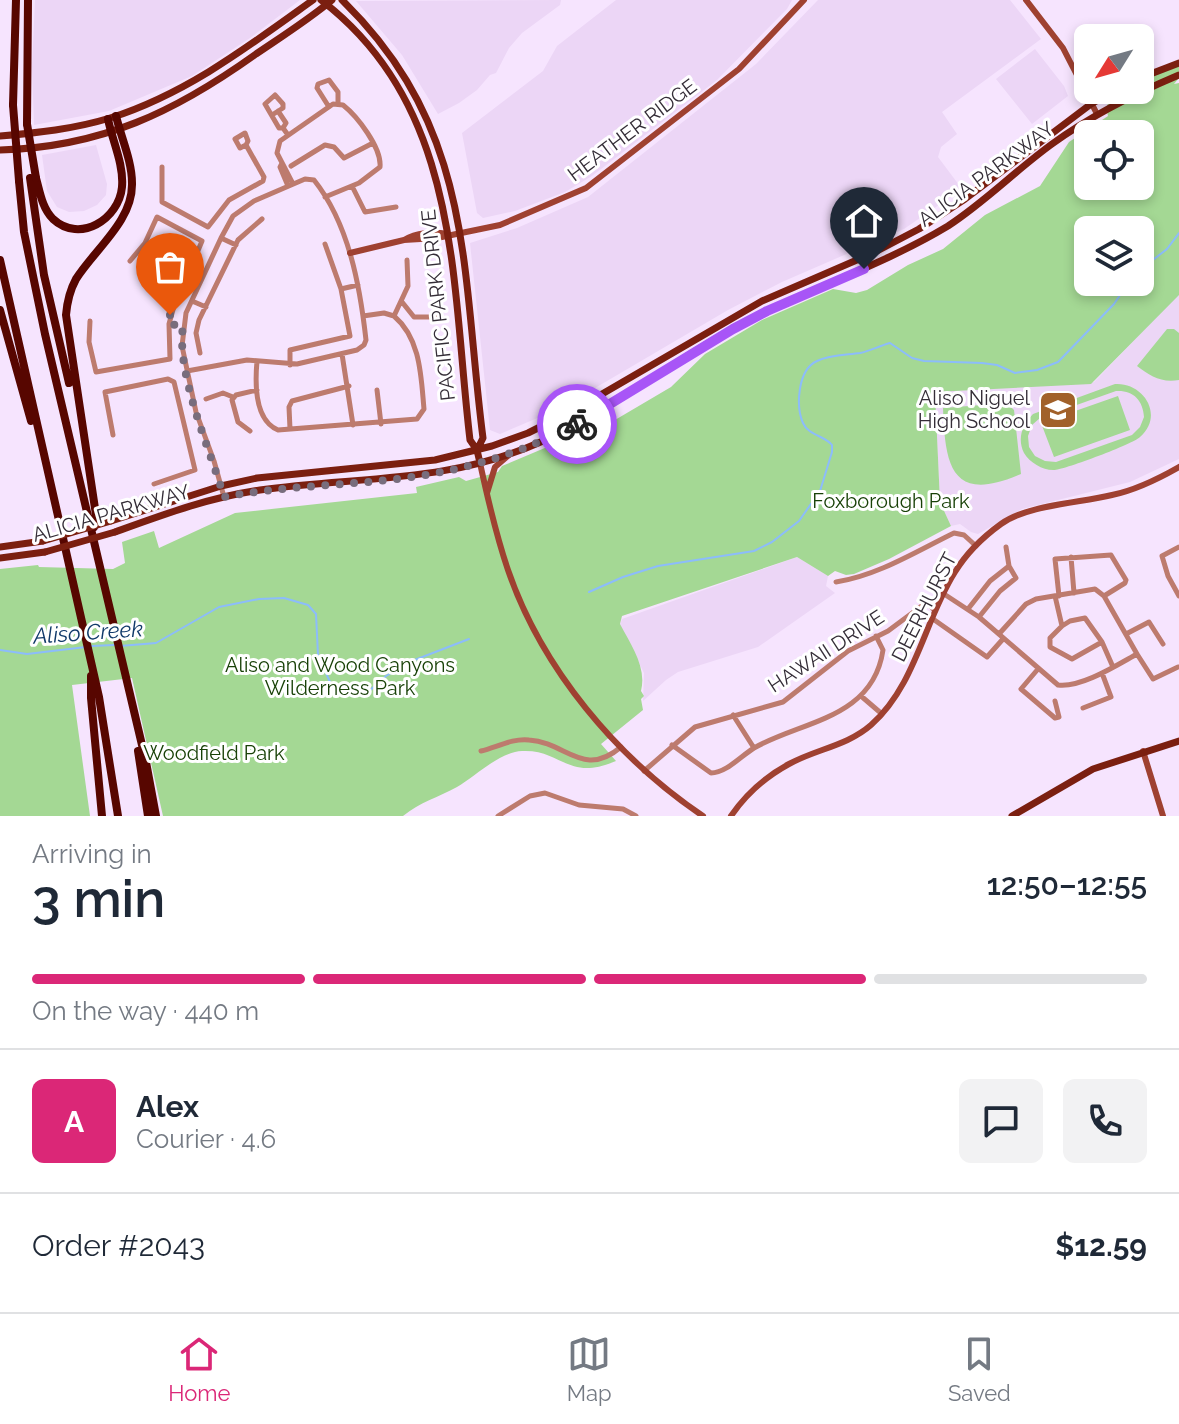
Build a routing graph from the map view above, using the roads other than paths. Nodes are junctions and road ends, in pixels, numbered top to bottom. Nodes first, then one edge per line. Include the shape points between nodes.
1 (16, 0) edge
2 (28, 0) edge
3 (313, 0) edge
4 (342, 0) edge
5 (804, 0) edge
6 (1026, 0) edge
7 (326, 1) edge
8 (1179, 63) edge
9 (1074, 70) edge
10 (1154, 73) edge
11 (1179, 75) edge
12 (393, 77) junction
13 (338, 103) junction
14 (1091, 104) joint
15 (329, 107) junction
16 (275, 113) dead end
17 (1097, 114) junction
18 (427, 115) junction
19 (112, 117) junction
20 (115, 130) junction
21 (288, 135) junction
22 (0, 136) edge
23 (373, 143) junction
24 (246, 145) dead end
25 (0, 150) edge
26 (291, 166) dead end
27 (162, 167) dead end
28 (33, 178) junction
29 (290, 185) junction
30 (352, 186) junction
31 (235, 196) junction
32 (325, 197) junction
33 (244, 207) junction
34 (396, 207) dead end
35 (262, 219) dead end
36 (460, 232) junction
37 (449, 234) junction
38 (221, 238) junction
39 (325, 244) dead end
40 (236, 245) junction
41 (350, 253) junction
42 (195, 259) junction
43 (0, 260) edge
44 (407, 260) dead end
45 (130, 261) dead end
46 (208, 265) junction
47 (187, 277) dead end
48 (358, 285) junction
49 (341, 289) junction
50 (176, 299) dead end
51 (192, 301) junction
52 (402, 302) junction
53 (206, 307) junction
54 (0, 310) edge
55 (363, 316) junction
56 (394, 316) junction
57 (435, 317) dead end
58 (90, 321) dead end
59 (169, 324) junction
60 (183, 326) junction
61 (200, 353) dead end
62 (342, 354) junction
63 (257, 361) junction
64 (290, 365) junction
65 (187, 371) junction
66 (349, 386) junction
67 (257, 390) junction
68 (377, 390) dead end
69 (233, 397) junction
70 (206, 399) dead end
71 (196, 412) junction
72 (181, 415) junction
73 (381, 424) junction
74 (353, 425) junction
75 (290, 429) junction
76 (250, 431) dead end
77 (82, 435) junction
78 (113, 435) dead end
79 (477, 450) junction
80 (510, 454) junction
81 (480, 463) junction
82 (1179, 467) edge
83 (154, 484) dead end
84 (221, 486) junction
85 (486, 496) junction
86 (224, 497) junction
87 (56, 502) junction
88 (93, 532) junction
89 (976, 546) junction
90 (0, 547) edge
91 (1006, 547) dead end
92 (1179, 547) edge
93 (1071, 557) junction
94 (0, 558) edge
95 (1009, 566) junction
96 (836, 582) dead end
97 (1074, 593) junction
98 (944, 594) junction
99 (1057, 596) junction
100 (1104, 596) junction
101 (1179, 596) edge
102 (968, 609) junction
103 (934, 615) junction
104 (979, 617) junction
105 (1062, 626) junction
106 (1126, 634) junction
107 (876, 636) junction
108 (1001, 636) junction
109 (1102, 642) junction
110 (1163, 644) dead end
111 (1137, 654) junction
112 (1113, 667) junction
113 (1178, 667) edge
114 (1038, 669) junction
115 (1102, 673) junction
116 (129, 691) junction
117 (861, 696) junction
118 (95, 698) junction
119 (1055, 701) dead end
120 (1083, 708) dead end
121 (882, 714) junction
122 (733, 715) junction
123 (1179, 741) edge
124 (619, 745) junction
125 (672, 745) junction
126 (754, 748) junction
127 (481, 751) dead end
128 (1143, 751) junction
129 (644, 771) junction
130 (102, 816) edge
131 (118, 816) edge
132 (148, 816) edge
133 (156, 816) edge
134 (498, 816) edge
135 (636, 816) edge
136 (703, 816) edge
137 (731, 816) edge
138 (1012, 816) edge
139 (1163, 816) edge

1 - 88 highway, bridge via 13,105 24,232
2 - 28 highway, bridge via 27,124
3 - 19 main road via 210,72
4 - 18 main road, PACIFIC PARK DRIVE via 383,44
5 - 36 street, HEATHER RIDGE via 739,69 606,175 500,225
6 - 9 street
7 - 12 main road, PACIFIC PARK DRIVE
7 - 20 main road via 207,89
8 - 10 main road
11 - 17 main road, ALICIA PARKWAY
12 - 18 main road
12 - 37 main road, PACIFIC PARK DRIVE via 428,150
13 - 15 street
13 - 15 street via 338,92 325,80 317,88
13 - 23 street
14 - 17 street
14 - 79 main road, ALICIA PARKWAY via 919,229 762,301 548,424
15 - 21 street
16 - 21 street via 272,119
17 - 80 main road, ALICIA PARKWAY via 925,239 767,311 584,421
18 - 36 main road, PACIFIC PARK DRIVE via 451,181
19 - 20 highway
19 - 22 main road
20 - 25 main road via 54,145
20 - 28 highway via 122,187 114,210 98,224 79,229 59,223 45,208
20 - 77 highway via 132,178 129,204 76,280 66,315
21 - 29 street via 276,148
23 - 26 street via 344,158 325,145
23 - 30 street via 380,167
24 - 31 street via 264,177
27 - 31 street via 162,202 208,227
28 - 77 highway via 44,275
29 - 32 street via 311,179
29 - 33 street
30 - 32 street
30 - 34 street via 365,212
31 - 33 street
32 - 41 street
33 - 38 street
35 - 40 street
36 - 37 street, HEATHER RIDGE
36 - 79 main road, PACIFIC PARK DRIVE via 483,438
37 - 41 street, HEATHER RIDGE
37 - 79 main road, PACIFIC PARK DRIVE via 465,407 470,442
38 - 40 street
38 - 46 street
39 - 49 street
40 - 53 street
41 - 48 street
42 - 45 street via 202,241 157,217
42 - 46 street
42 - 47 street
43 - 87 highway
44 - 52 street via 408,286
46 - 51 street
48 - 49 street
48 - 55 street
49 - 64 street via 349,337 290,350
50 - 59 street
51 - 53 street
51 - 60 street
52 - 56 street
52 - 57 street via 414,317
53 - 61 street via 196,333
54 - 87 highway
55 - 56 street
55 - 62 street via 364,345
56 - 73 street via 417,354 424,409 412,421
58 - 59 street via 96,372 170,359
59 - 60 street
60 - 65 street
62 - 64 street
62 - 66 street
63 - 64 street
63 - 65 street
63 - 67 street
65 - 71 street
66 - 74 street
66 - 75 street via 292,401
67 - 69 street
67 - 75 street via 269,426
68 - 73 street
69 - 70 street via 223,393
69 - 76 street via 237,419
71 - 72 street
71 - 84 street
72 - 78 street via 174,382 168,379 105,392
72 - 83 street via 195,470
73 - 74 street
74 - 75 street
77 - 88 highway via 96,515
79 - 81 main road, PACIFIC PARK DRIVE
79 - 84 main road, ALICIA PARKWAY via 402,465
80 - 81 main road, ALICIA PARKWAY
80 - 85 street via 495,467
81 - 85 street, PACIFIC PARK DRIVE
81 - 86 main road, ALICIA PARKWAY via 395,479
82 - 89 street, DEERHURST via 1130,490 1011,518
84 - 86 street
84 - 90 main road, ALICIA PARKWAY, bridge via 43,541
85 - 124 street, PACIFIC PARK DRIVE via 509,572 551,656
86 - 94 main road, ALICIA PARKWAY, bridge via 45,552
87 - 118 highway
88 - 116 highway
89 - 96 street via 954,533 891,564
89 - 98 street, DEERHURST
91 - 95 street
92 - 101 street via 1162,556
93 - 97 street
93 - 99 street via 1055,559
93 - 100 street via 1111,555 1126,580
95 - 102 street
95 - 104 street via 1016,578
97 - 99 street
97 - 100 street via 1095,589
98 - 102 street
98 - 103 street, DEERHURST
99 - 105 street
99 - 108 street via 1026,604
100 - 106 street
102 - 104 street
103 - 107 street, HAWAII DRIVE via 927,602
103 - 108 street via 987,657
103 - 121 street, DEERHURST via 900,689
104 - 108 street
105 - 109 street via 1085,618
105 - 109 street via 1048,642 1068,658
106 - 110 street via 1149,622
106 - 111 street
107 - 117 street via 881,659
107 - 122 street, HAWAII DRIVE via 783,702
108 - 114 street
109 - 112 street
111 - 112 street
111 - 113 street via 1153,679
112 - 115 street
114 - 115 street via 1064,686
114 - 119 street via 1021,689 1055,718
115 - 120 street via 1111,697
116 - 132 highway
116 - 133 highway
117 - 121 street
117 - 126 street via 812,726
118 - 130 highway
118 - 131 highway
121 - 137 street, DEERHURST via 860,734 791,763 760,783
122 - 125 street, HAWAII DRIVE via 695,727
122 - 126 street
123 - 128 main road
124 - 127 street via 605,759 592,761 526,739
124 - 129 street, PACIFIC PARK DRIVE
125 - 126 street via 711,773
125 - 129 street, HAWAII DRIVE
128 - 138 main road via 1093,769
128 - 139 street
129 - 136 street, PACIFIC PARK DRIVE
134 - 135 street via 545,793

